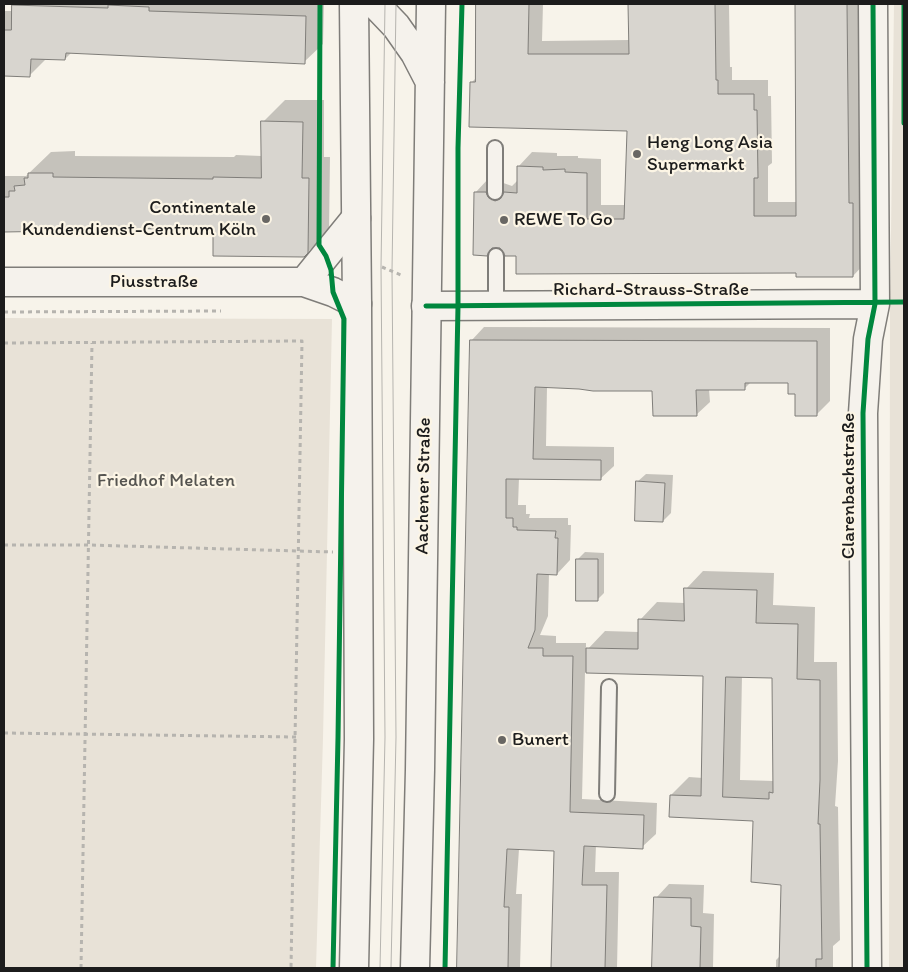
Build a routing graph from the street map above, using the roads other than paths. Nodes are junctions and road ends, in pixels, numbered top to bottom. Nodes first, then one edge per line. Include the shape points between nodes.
1 (354, 4) edge
2 (375, 4) edge
3 (431, 4) edge
4 (873, 4) edge
5 (431, 83) junction
6 (495, 148) dead end
7 (495, 192) dead end
8 (356, 218) junction
9 (496, 256) dead end
10 (4, 282) edge
11 (304, 282) junction
12 (357, 304) junction
13 (875, 304) junction
14 (426, 306) junction
15 (496, 306) junction
16 (609, 687) dead end
17 (607, 794) dead end
18 (354, 968) edge
19 (415, 968) edge
20 (867, 968) edge

1 - 8 main road
2 - 5 main road via 396,26
3 - 5 main road, Aachener Straße
4 - 13 main road, Clarenbachstraße
5 - 14 main road, Aachener Straße
6 - 7 lane
8 - 11 main road
8 - 12 main road
9 - 15 lane
10 - 11 main road, Piusstraße
11 - 12 main road, Piusstraße
12 - 18 main road via 359,739
13 - 15 main road, Richard-Strauss-Straße
13 - 20 main road, Clarenbachstraße via 868,339 863,413
14 - 15 main road, Richard-Strauss-Straße
14 - 19 main road, Aachener Straße
16 - 17 lane

